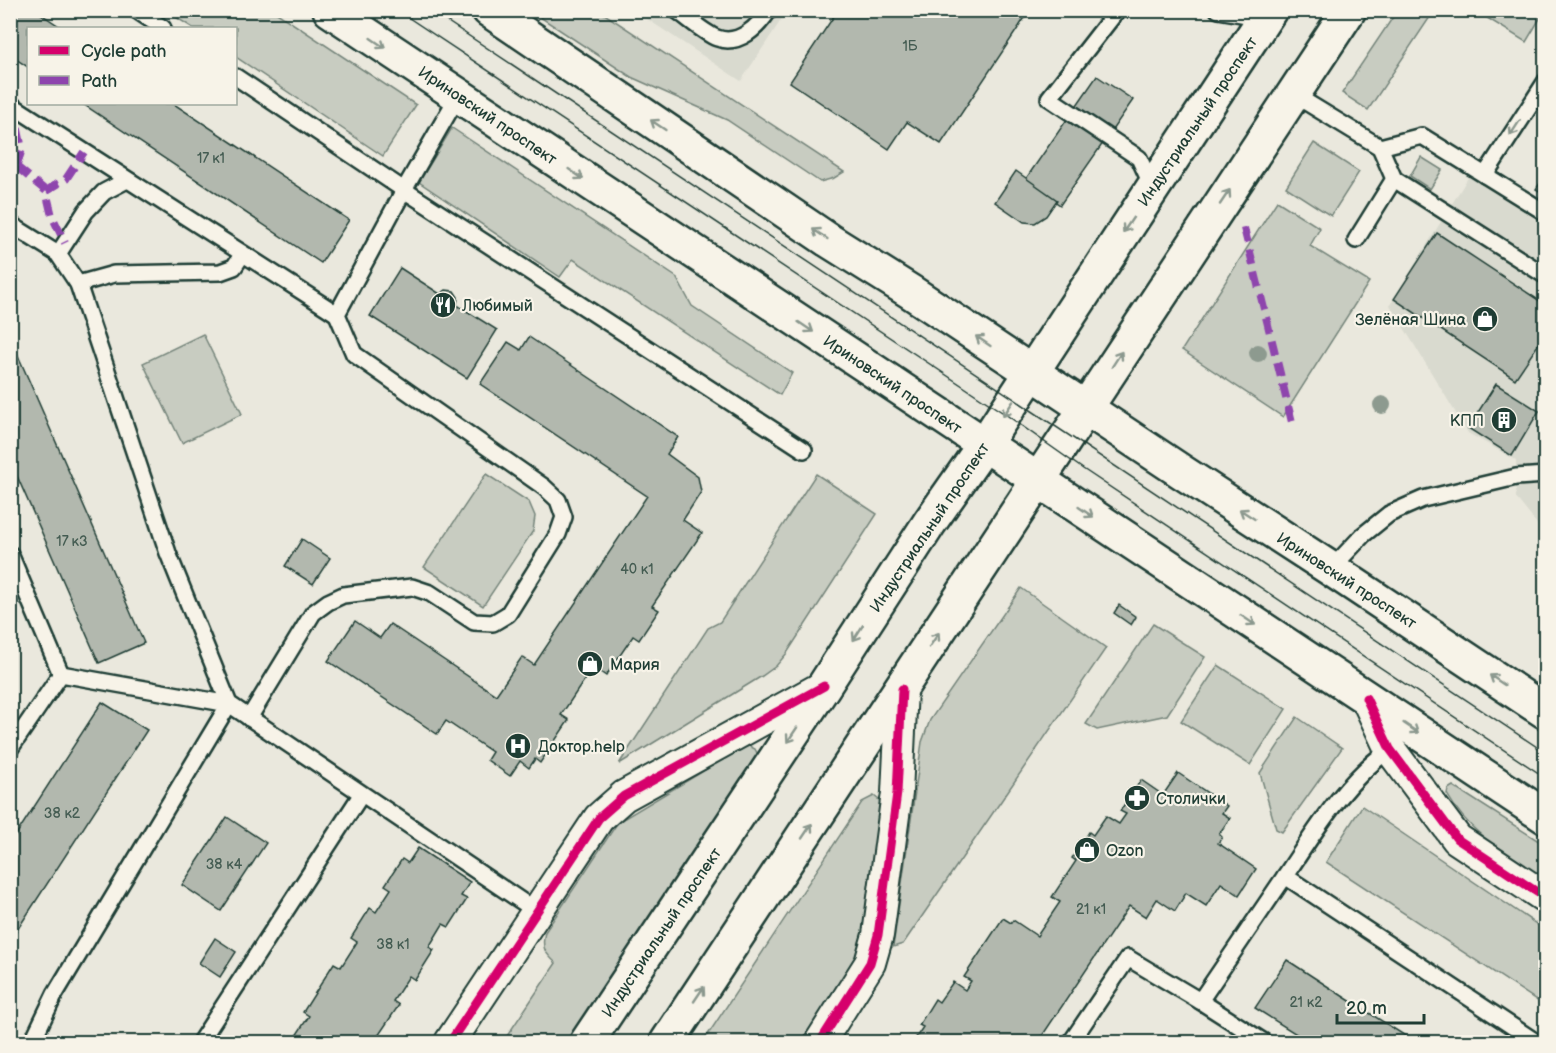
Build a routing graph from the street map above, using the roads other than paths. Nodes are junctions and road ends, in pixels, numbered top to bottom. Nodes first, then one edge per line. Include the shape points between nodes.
1 (136, 10) edge
2 (330, 10) edge
3 (676, 10) edge
4 (769, 10) edge
5 (1120, 10) edge
6 (1218, 10) edge
7 (1349, 10) edge
8 (494, 12) edge
9 (1268, 14) edge
10 (162, 27) edge
11 (237, 78) edge
12 (1545, 81) edge
13 (1293, 94) junction
14 (458, 96) junction
15 (10, 104) edge
16 (1380, 147) junction
17 (1485, 175) junction
18 (1394, 179) junction
19 (127, 180) junction
20 (1153, 188) junction
21 (404, 190) junction
22 (1545, 213) edge
23 (10, 224) edge
24 (1356, 240) dead end
25 (58, 254) junction
26 (242, 255) junction
27 (1545, 276) edge
28 (78, 284) junction
29 (337, 314) junction
30 (1032, 373) junction
31 (1085, 408) junction
32 (984, 445) junction
33 (804, 450) dead end
34 (1545, 475) edge
35 (1037, 480) junction
36 (10, 554) edge
37 (1331, 569) junction
38 (61, 674) junction
39 (824, 686) junction
40 (902, 689) junction
41 (1366, 698) junction
42 (229, 704) junction
43 (1545, 712) edge
44 (249, 718) junction
45 (10, 748) edge
46 (1390, 749) junction
47 (362, 795) junction
48 (1545, 818) edge
49 (1285, 876) junction
50 (1545, 898) edge
51 (536, 911) junction
52 (1200, 1001) junction
53 (32, 1042) edge
54 (200, 1042) edge
55 (450, 1042) edge
56 (587, 1042) edge
57 (667, 1042) edge
58 (820, 1042) edge
59 (1071, 1042) edge
60 (1264, 1042) edge
61 (1536, 1042) edge

1 - 10 lane
2 -> 14 main road, Ириновский проспект
3 - 4 lane via 718,38 738,39 759,25
5 - 20 lane via 1049,98 1139,158
6 - 9 lane
7 - 13 main road
30 -> 8 main road, Ириновский проспект via 828,240
9 - 20 main road, Индустриальный проспект
11 - 21 lane
12 -> 17 lane
13 - 16 lane
31 -> 13 main road
14 - 21 lane
14 -> 32 main road, Ириновский проспект
15 - 19 lane
16 - 17 lane via 1422,136
16 - 18 lane
17 - 22 lane
18 - 24 lane
18 - 27 lane
19 - 25 lane via 104,192 86,211
19 - 26 lane
20 -> 30 main road, Индустриальный проспект
21 - 29 lane
21 - 33 lane
23 - 25 lane
25 - 28 lane
26 - 28 lane via 234,267 220,272 114,274
26 - 29 lane
28 - 42 lane via 168,553
29 - 44 lane via 354,354 544,487 558,500 564,517 558,534 508,614 493,623 474,622 430,593 412,587 343,594 328,602 313,613
30 - 31 main road, Ириновский проспект
30 -> 32 main road, Индустриальный проспект
31 - 35 main road
37 -> 31 main road, Ириновский проспект
32 - 35 main road, Ириновский проспект
32 -> 39 main road, Индустриальный проспект
34 - 37 lane via 1516,477 1423,499 1389,514
40 -> 35 main road
35 -> 41 main road, Ириновский проспект
36 - 38 lane
43 -> 37 main road, Ириновский проспект
38 - 42 lane
38 - 45 lane
39 - 51 street via 624,796 599,818
39 -> 56 main road, Индустриальный проспект
57 -> 40 main road
40 - 58 street via 897,794 878,934 870,963
41 - 46 street
41 -> 48 main road, Ириновский проспект
42 - 44 lane
42 - 53 lane via 55,994
44 - 47 lane
46 - 49 lane via 1343,791
46 - 50 street via 1457,839
47 - 51 lane
47 - 54 lane
49 - 52 lane
49 - 61 lane
51 - 55 street
52 - 59 lane via 1128,958
52 - 60 lane

